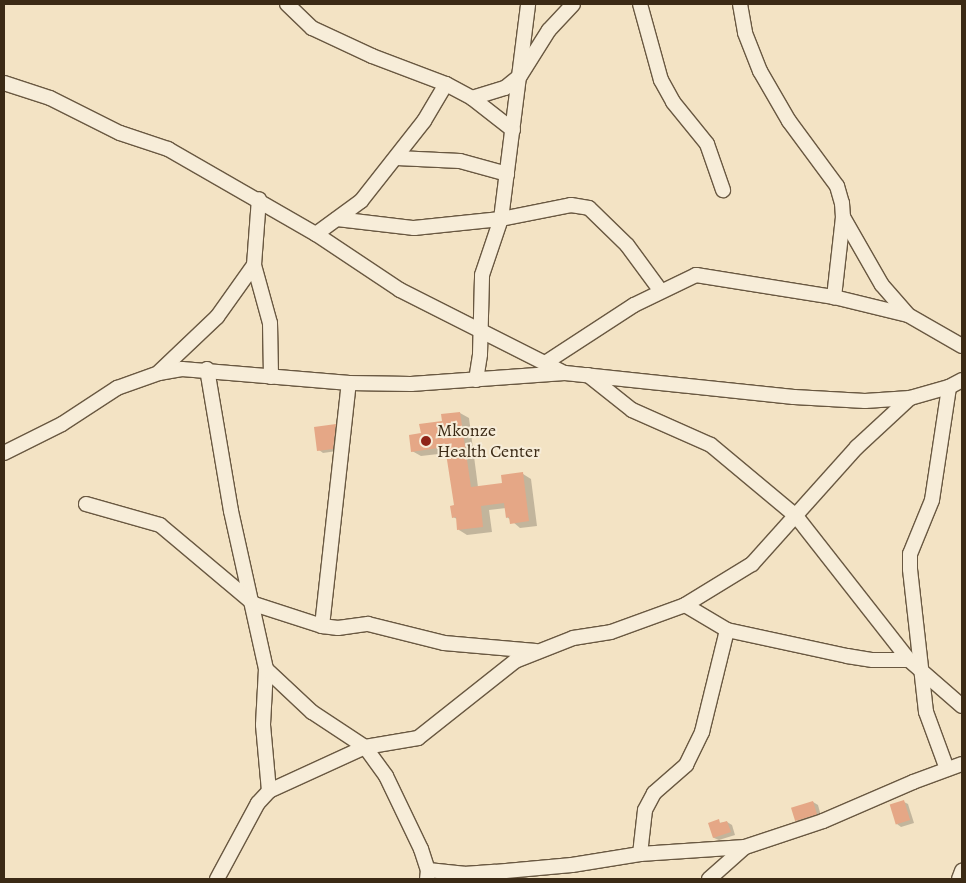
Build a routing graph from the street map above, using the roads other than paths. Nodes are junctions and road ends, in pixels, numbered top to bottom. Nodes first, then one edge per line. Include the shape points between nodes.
1 (287, 4) edge
2 (528, 4) edge
3 (573, 4) edge
4 (640, 4) edge
5 (740, 4) edge
6 (520, 76) junction
7 (4, 84) edge
8 (446, 84) junction
9 (472, 98) junction
10 (513, 130) junction
11 (397, 158) junction
12 (507, 174) junction
13 (724, 190) dead end
14 (258, 199) junction
15 (844, 217) junction
16 (337, 219) junction
17 (501, 219) junction
18 (316, 234) junction
19 (254, 265) junction
20 (660, 290) junction
21 (834, 297) junction
22 (908, 315) junction
23 (480, 329) junction
24 (962, 346) edge
25 (545, 363) junction
26 (207, 369) junction
27 (159, 372) junction
28 (565, 373) junction
29 (588, 375) junction
30 (271, 377) junction
31 (476, 380) junction
32 (962, 380) edge
33 (349, 383) junction
34 (949, 387) junction
35 (910, 398) junction
36 (4, 453) edge
37 (86, 504) dead end
38 (796, 516) junction
39 (254, 604) junction
40 (685, 606) junction
41 (322, 626) junction
42 (727, 630) junction
43 (537, 651) junction
44 (909, 660) junction
45 (922, 668) junction
46 (266, 669) junction
47 (962, 706) edge
48 (365, 747) junction
49 (962, 764) edge
50 (948, 769) junction
51 (269, 791) junction
52 (745, 847) junction
53 (640, 854) junction
54 (962, 871) edge
55 (427, 875) edge
56 (217, 879) edge
57 (709, 879) edge
58 (959, 879) edge

1 - 8 street via 302,20 328,36
2 - 6 street
3 - 6 street via 549,30
4 - 13 street via 661,80 672,102 707,144
5 - 15 street via 745,32 760,72 790,121 837,186
6 - 9 street via 505,88
6 - 10 street
7 - 14 street via 50,98 120,133 168,149
8 - 9 street
8 - 11 street
9 - 10 street
10 - 12 street
11 - 12 street via 460,161
11 - 16 street via 360,201
12 - 17 street
14 - 18 street
14 - 19 street
15 - 21 street
15 - 22 street via 882,285
16 - 17 street via 414,228
16 - 18 street
17 - 20 street via 571,205 589,208 627,245
17 - 23 street via 482,274
18 - 23 street via 400,290
19 - 27 street via 217,317
19 - 30 street via 270,323
20 - 21 street via 696,275 712,275
20 - 25 street
21 - 22 street
22 - 24 street
23 - 25 street
23 - 31 street
25 - 28 street
26 - 27 street
26 - 30 street
26 - 39 street via 231,511
27 - 36 street via 118,388 62,424
28 - 29 street
28 - 31 street
29 - 35 street via 794,397 865,401
29 - 38 street via 632,410 711,445
30 - 33 street
31 - 33 street
32 - 34 street
33 - 41 street
34 - 35 street
34 - 45 street via 932,500 910,554
35 - 38 street via 857,447
37 - 39 street via 160,525
38 - 40 street via 752,564
38 - 44 street
39 - 41 street
39 - 46 street
40 - 42 street
40 - 43 street via 611,632 573,638
41 - 43 street via 338,628 368,624 444,643
42 - 44 street via 847,656
42 - 53 street via 702,732 686,765 654,793 645,810
43 - 48 street via 515,661 485,682 418,738
44 - 45 street
45 - 47 street
45 - 50 street via 926,712
46 - 48 street via 312,712
46 - 51 street via 264,725
48 - 51 street
48 - 55 street via 386,776
49 - 50 street
50 - 52 street via 824,821
51 - 56 street via 258,803
52 - 53 street
52 - 57 street
53 - 55 street via 572,865
54 - 58 street

